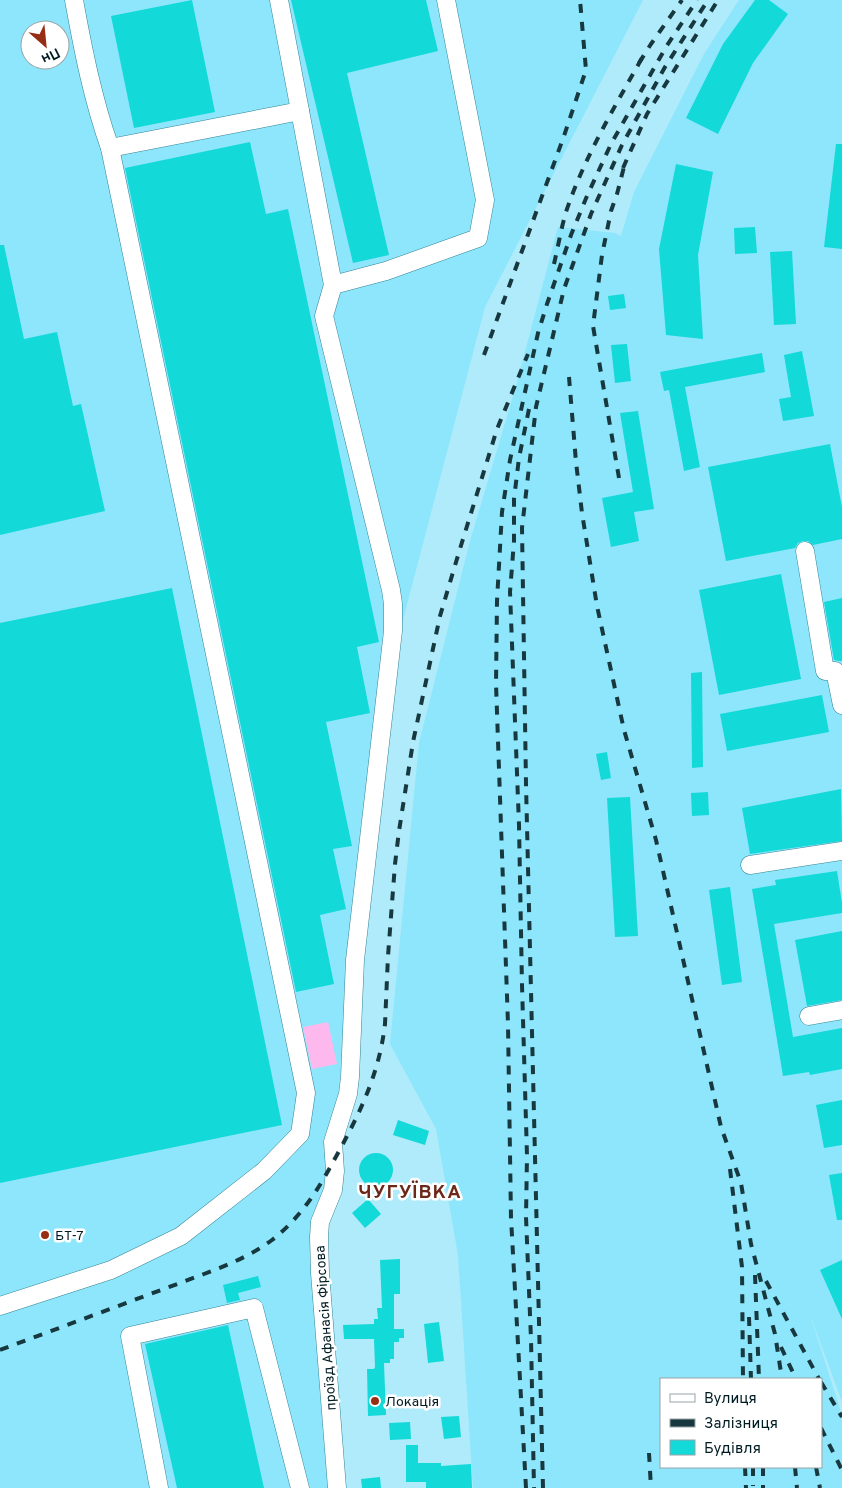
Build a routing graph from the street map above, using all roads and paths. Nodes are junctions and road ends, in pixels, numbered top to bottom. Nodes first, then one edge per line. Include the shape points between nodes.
1 (74, 0) edge
2 (279, 0) edge
3 (446, 0) edge
4 (300, 111) junction
5 (110, 148) junction
6 (333, 285) junction
7 (805, 552) dead end
8 (838, 670) edge
9 (842, 705) edge
10 (842, 851) edge
11 (750, 865) dead end
12 (842, 1010) edge
13 (809, 1016) dead end
14 (0, 1306) edge
15 (159, 1488) edge
16 (300, 1488) edge
17 (337, 1488) edge

1 - 5 street via 84,57
2 - 4 street
3 - 6 street via 485,200 478,238 386,271
4 - 5 street
4 - 6 street
5 - 14 street via 306,1093 300,1134 264,1171 181,1236 111,1270
6 - 17 street, проїзд Афанасія Фірсова via 324,316 391,590 394,618 355,960 348,1094 333,1142 333,1190 320,1222 319,1248
7 - 8 street via 825,671
8 - 9 street
10 - 11 street
12 - 13 street
15 - 16 street via 130,1336 254,1308

